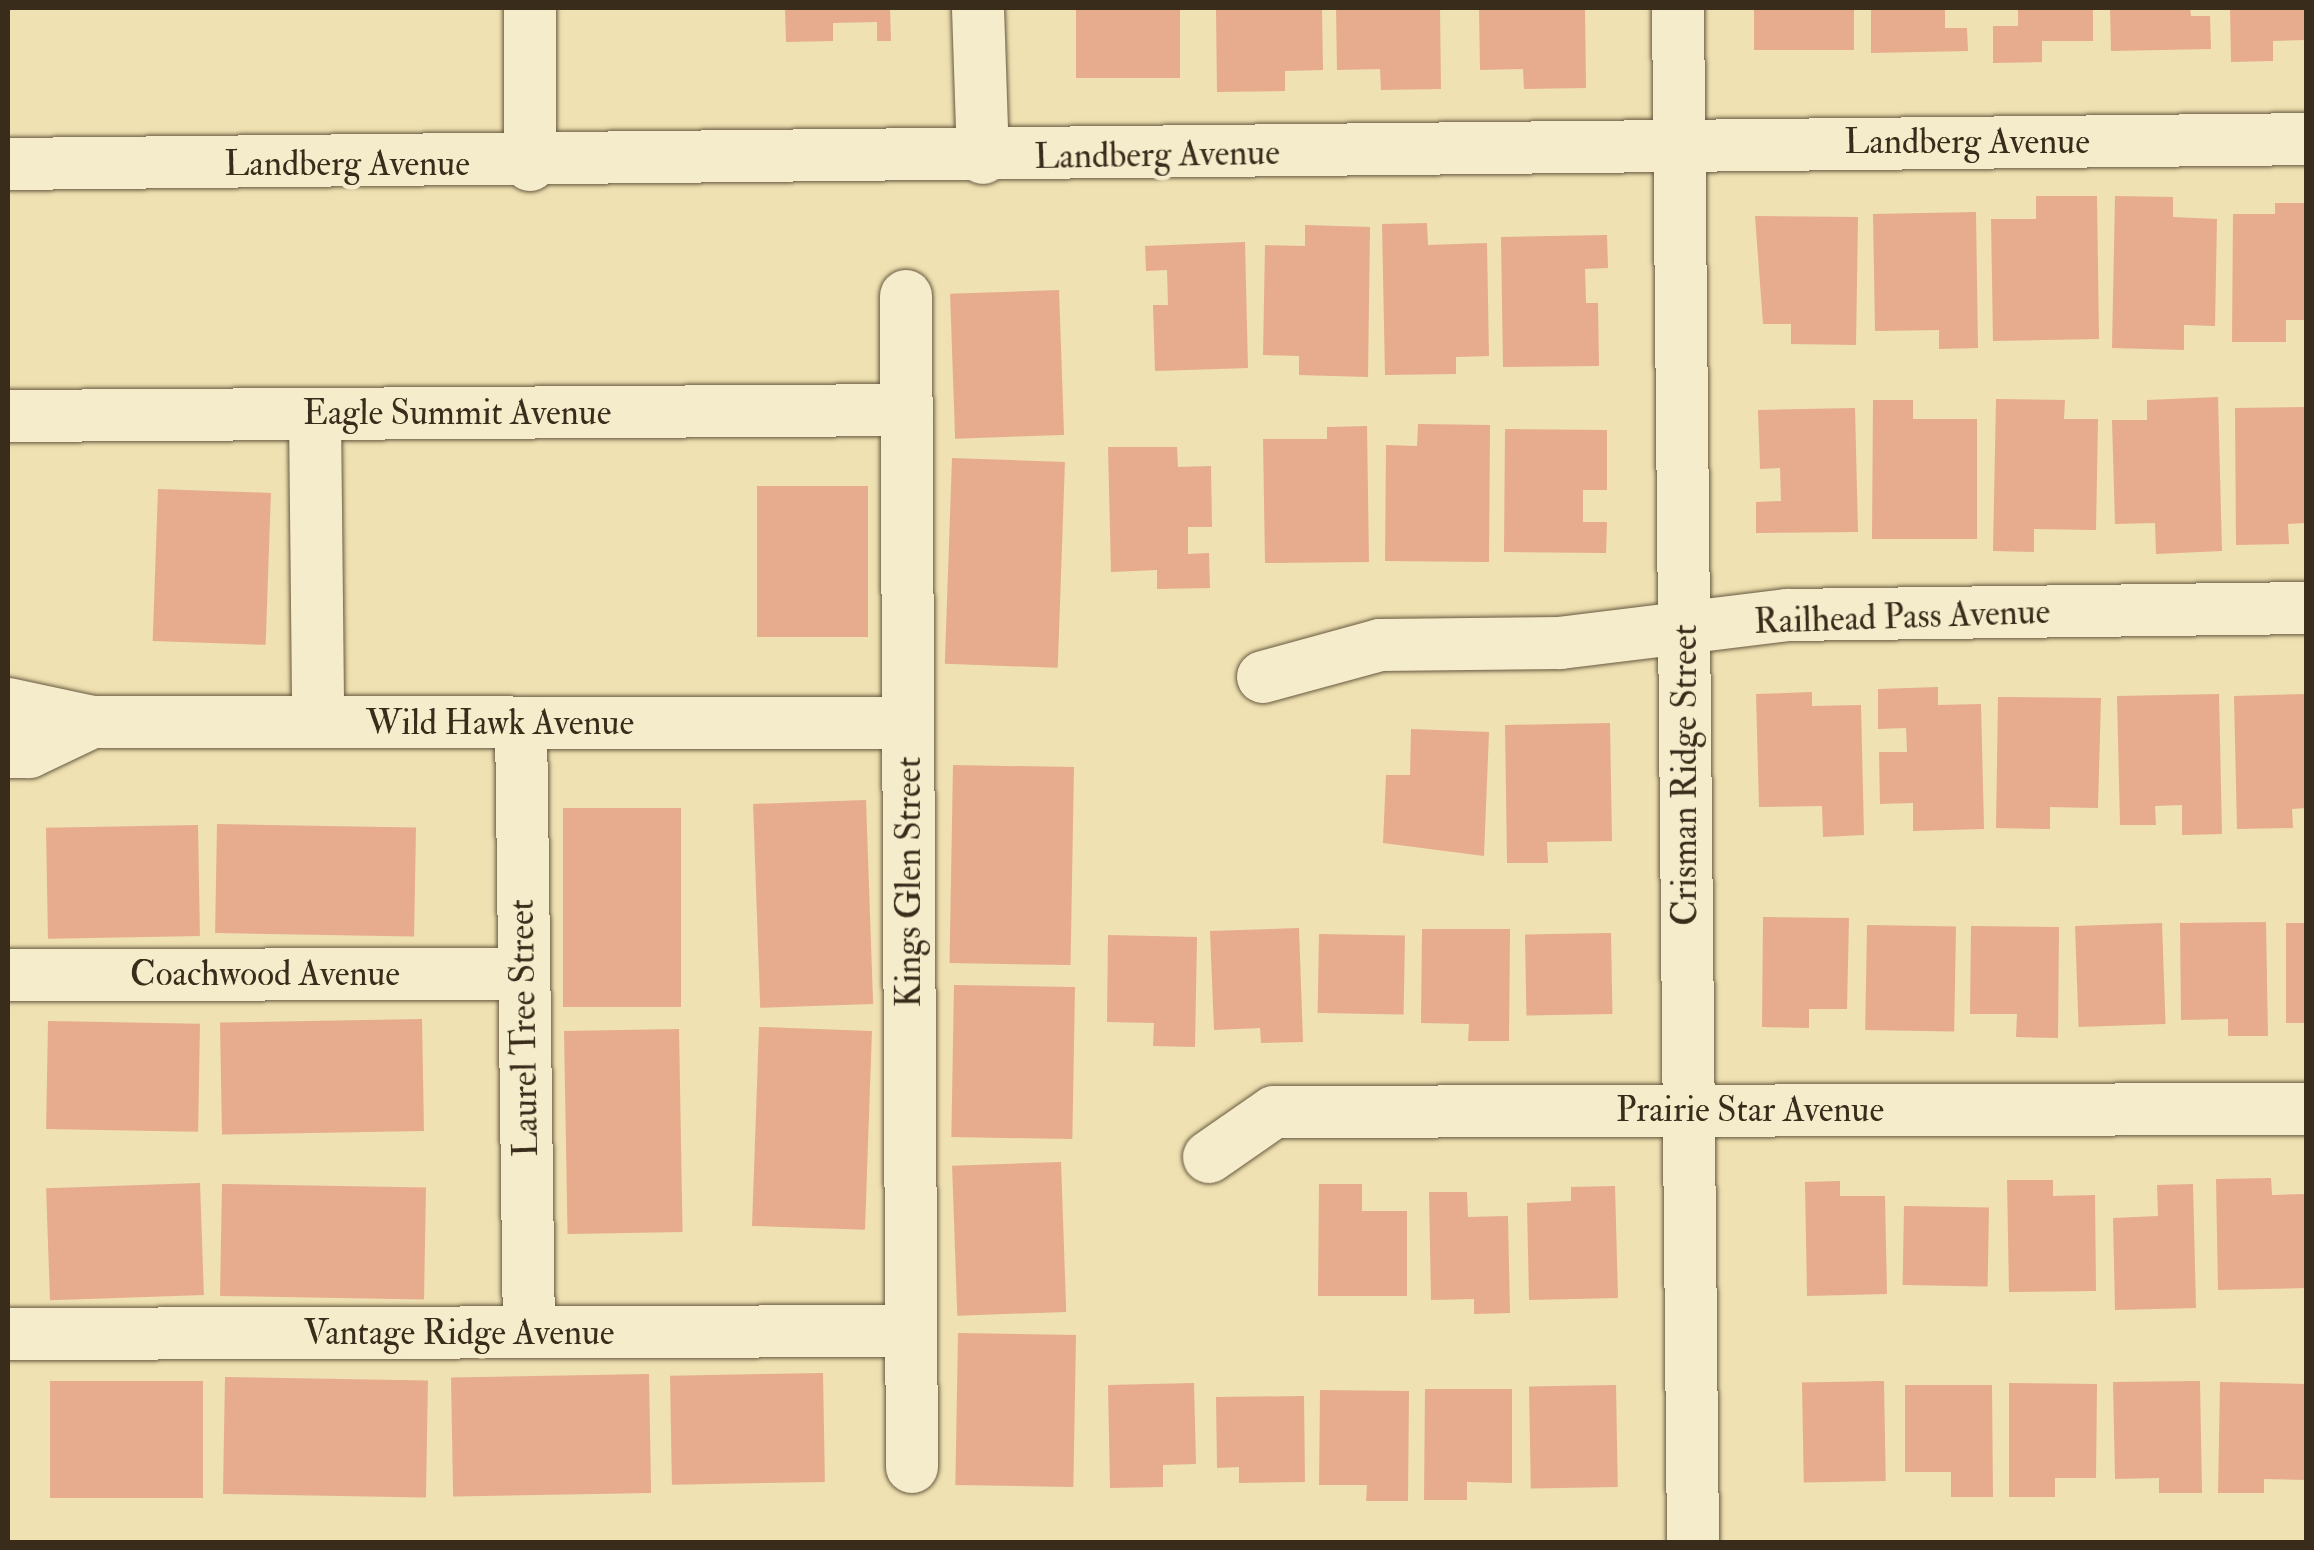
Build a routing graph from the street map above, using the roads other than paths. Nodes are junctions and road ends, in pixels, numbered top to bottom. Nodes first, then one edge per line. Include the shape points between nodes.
1 (530, 8) edge
2 (978, 8) edge
3 (1678, 8) edge
4 (2306, 139) edge
5 (1680, 144) junction
6 (982, 158) junction
7 (8, 164) edge
8 (530, 164) junction
9 (906, 296) dead end
10 (906, 410) junction
11 (315, 414) junction
12 (8, 416) edge
13 (2306, 608) edge
14 (1685, 630) junction
15 (1263, 677) dead end
16 (8, 704) edge
17 (92, 722) junction
18 (318, 722) junction
19 (521, 723) junction
20 (908, 723) junction
21 (8, 752) edge
22 (522, 974) junction
23 (8, 975) edge
24 (2306, 1108) edge
25 (1687, 1110) junction
26 (1209, 1157) dead end
27 (529, 1332) junction
28 (911, 1332) junction
29 (8, 1334) edge
30 (912, 1467) dead end
31 (1693, 1542) edge

1 - 8 street
2 - 6 street
3 - 5 street, Crisman Ridge Street
4 - 5 street, Landberg Avenue
5 - 6 street, Landberg Avenue
5 - 14 street, Crisman Ridge Street
6 - 8 street, Landberg Avenue
7 - 8 street, Landberg Avenue
9 - 10 street, Kings Glen Street
10 - 11 street, Eagle Summit Avenue
10 - 20 street, Kings Glen Street
11 - 12 street, Eagle Summit Avenue
11 - 18 street
13 - 14 street, Railhead Pass Avenue via 1787,615
14 - 15 street, Railhead Pass Avenue via 1380,645
14 - 25 street, Crisman Ridge Street
16 - 17 street, Wild Hawk Avenue
17 - 18 street, Wild Hawk Avenue
17 - 21 street, Wild Hawk Avenue via 29,752
18 - 19 street, Wild Hawk Avenue
19 - 20 street, Wild Hawk Avenue
19 - 22 street, Laurel Tree Street
20 - 28 street, Kings Glen Street
22 - 23 street, Coachwood Avenue
22 - 27 street, Laurel Tree Street
24 - 25 street, Prairie Star Avenue
25 - 26 street, Prairie Star Avenue via 1274,1112
25 - 31 street, Crisman Ridge Street
27 - 28 street, Vantage Ridge Avenue
27 - 29 street, Vantage Ridge Avenue
28 - 30 street, Kings Glen Street

